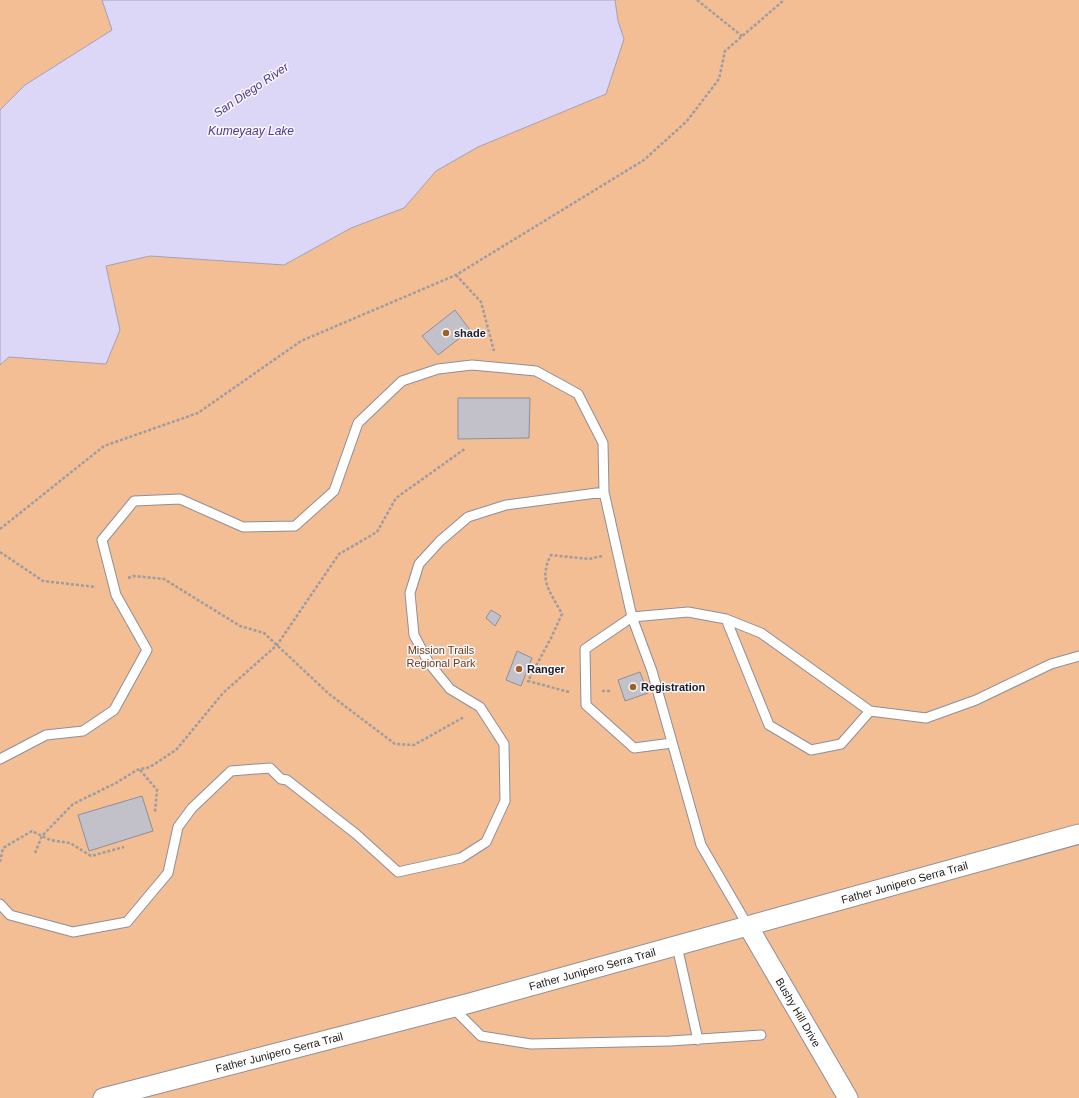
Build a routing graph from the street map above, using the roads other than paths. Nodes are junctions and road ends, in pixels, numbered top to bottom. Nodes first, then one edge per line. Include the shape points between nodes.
1 (604, 492) junction
2 (632, 617) junction
3 (726, 619) junction
4 (1079, 656) edge
5 (870, 711) junction
6 (672, 743) junction
7 (0, 759) edge
8 (1079, 834) edge
9 (0, 904) edge
10 (748, 926) junction
11 (677, 946) junction
12 (453, 1008) junction
13 (761, 1035) dead end
14 (698, 1040) junction
15 (103, 1098) edge
16 (848, 1098) edge

1 - 2 lane
1 - 7 lane via 603,443 578,394 536,371 472,365 438,369 402,381 358,423 334,491 295,526 243,527 180,498 134,501 102,540 116,595 147,650 114,710 83,731 46,735
1 - 9 lane via 506,505 468,517 440,540 419,564 410,593 414,635 429,663 450,689 480,708 504,744 505,801 486,842 461,858 398,872 356,834 287,780 281,779 270,768 231,772 192,808 178,827 168,873 127,922 73,932 10,915
2 - 3 lane via 688,612
2 - 6 lane via 652,671
2 - 6 lane via 585,649 586,705 634,748
3 - 5 lane via 761,633
3 - 5 lane via 769,725 811,750 841,744
4 - 5 lane via 1051,664 976,700 926,718
6 - 10 lane via 701,845
8 - 10 street, Father Junipero Serra Trail
10 - 11 street, Father Junipero Serra Trail
10 - 16 street, Bushy Hill Drive
11 - 12 street, Father Junipero Serra Trail
11 - 14 lane
12 - 14 lane via 481,1036 531,1044
12 - 15 street, Father Junipero Serra Trail
13 - 14 lane

